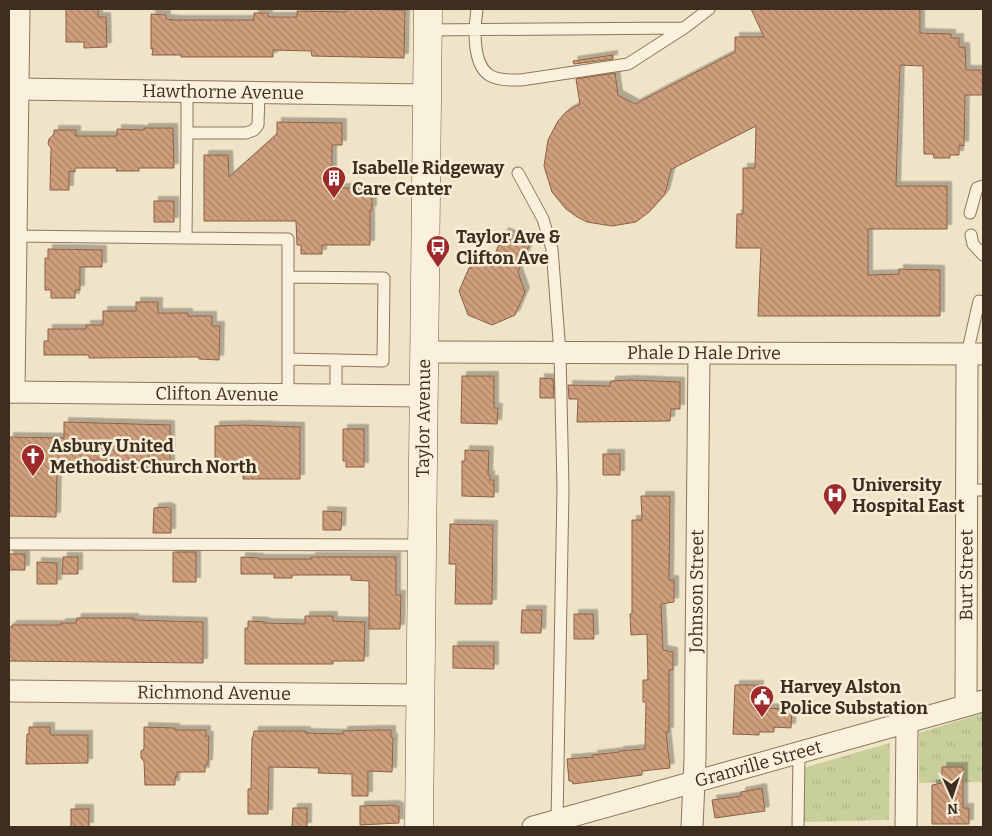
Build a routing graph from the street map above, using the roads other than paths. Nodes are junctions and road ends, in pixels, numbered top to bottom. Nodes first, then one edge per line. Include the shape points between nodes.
1 (477, 9) edge
2 (709, 9) edge
3 (16, 16) edge
4 (428, 20) edge
5 (684, 28) junction
6 (474, 29) junction
7 (18, 89) junction
8 (187, 92) junction
9 (260, 93) junction
10 (427, 95) junction
11 (187, 133) junction
12 (518, 173) dead end
13 (983, 186) edge
14 (970, 213) dead end
15 (970, 235) dead end
16 (12, 236) edge
17 (186, 238) junction
18 (983, 255) edge
19 (288, 277) junction
20 (982, 299) edge
21 (424, 352) junction
22 (560, 353) junction
23 (699, 353) junction
24 (975, 354) edge
25 (288, 359) junction
26 (336, 360) junction
27 (11, 392) edge
28 (288, 394) junction
29 (336, 395) junction
30 (424, 396) junction
31 (975, 490) edge
32 (9, 544) edge
33 (422, 545) junction
34 (9, 691) edge
35 (420, 695) junction
36 (975, 703) edge
37 (907, 723) junction
38 (798, 753) junction
39 (693, 782) junction
40 (556, 824) edge
41 (419, 827) edge
42 (533, 827) edge
43 (692, 827) edge
44 (798, 827) edge
45 (906, 827) edge

1 - 6 lane
2 - 5 lane
3 - 7 street
4 - 6 lane
4 - 10 main road, Taylor Avenue
5 - 6 lane
5 - 6 lane via 628,64 509,81 488,75 480,67
7 - 8 street, Hawthorne Avenue
7 - 16 street
8 - 9 street, Hawthorne Avenue
8 - 11 lane
9 - 10 street, Hawthorne Avenue
9 - 11 lane via 258,125 254,130 246,133
10 - 21 main road, Taylor Avenue
11 - 17 lane
12 - 22 lane via 544,219 552,249
13 - 14 lane via 977,188
15 - 18 lane
16 - 17 lane
16 - 27 street
17 - 19 lane via 288,238
19 - 25 lane
19 - 26 lane via 384,278 383,361
20 - 24 lane
21 - 22 street, Phale D Hale Drive
21 - 30 main road, Taylor Avenue
22 - 23 street, Phale D Hale Drive
22 - 40 lane via 563,488
23 - 24 street, Phale D Hale Drive
23 - 39 street, Johnson Street
24 - 31 street, Burt Street
25 - 26 lane
25 - 28 lane
26 - 29 lane
27 - 28 street, Clifton Avenue
28 - 29 street, Clifton Avenue
29 - 30 street, Clifton Avenue
30 - 33 main road, Taylor Avenue
31 - 36 street, Burt Street
32 - 33 lane
33 - 35 main road, Taylor Avenue
34 - 35 street, Richmond Avenue
35 - 41 main road, Taylor Avenue
36 - 37 street, Granville Street
37 - 38 street, Granville Street
37 - 45 street
38 - 39 street, Granville Street
38 - 44 lane
39 - 40 street, Granville Street
39 - 43 street, Johnson Street
40 - 42 street, Granville Street

